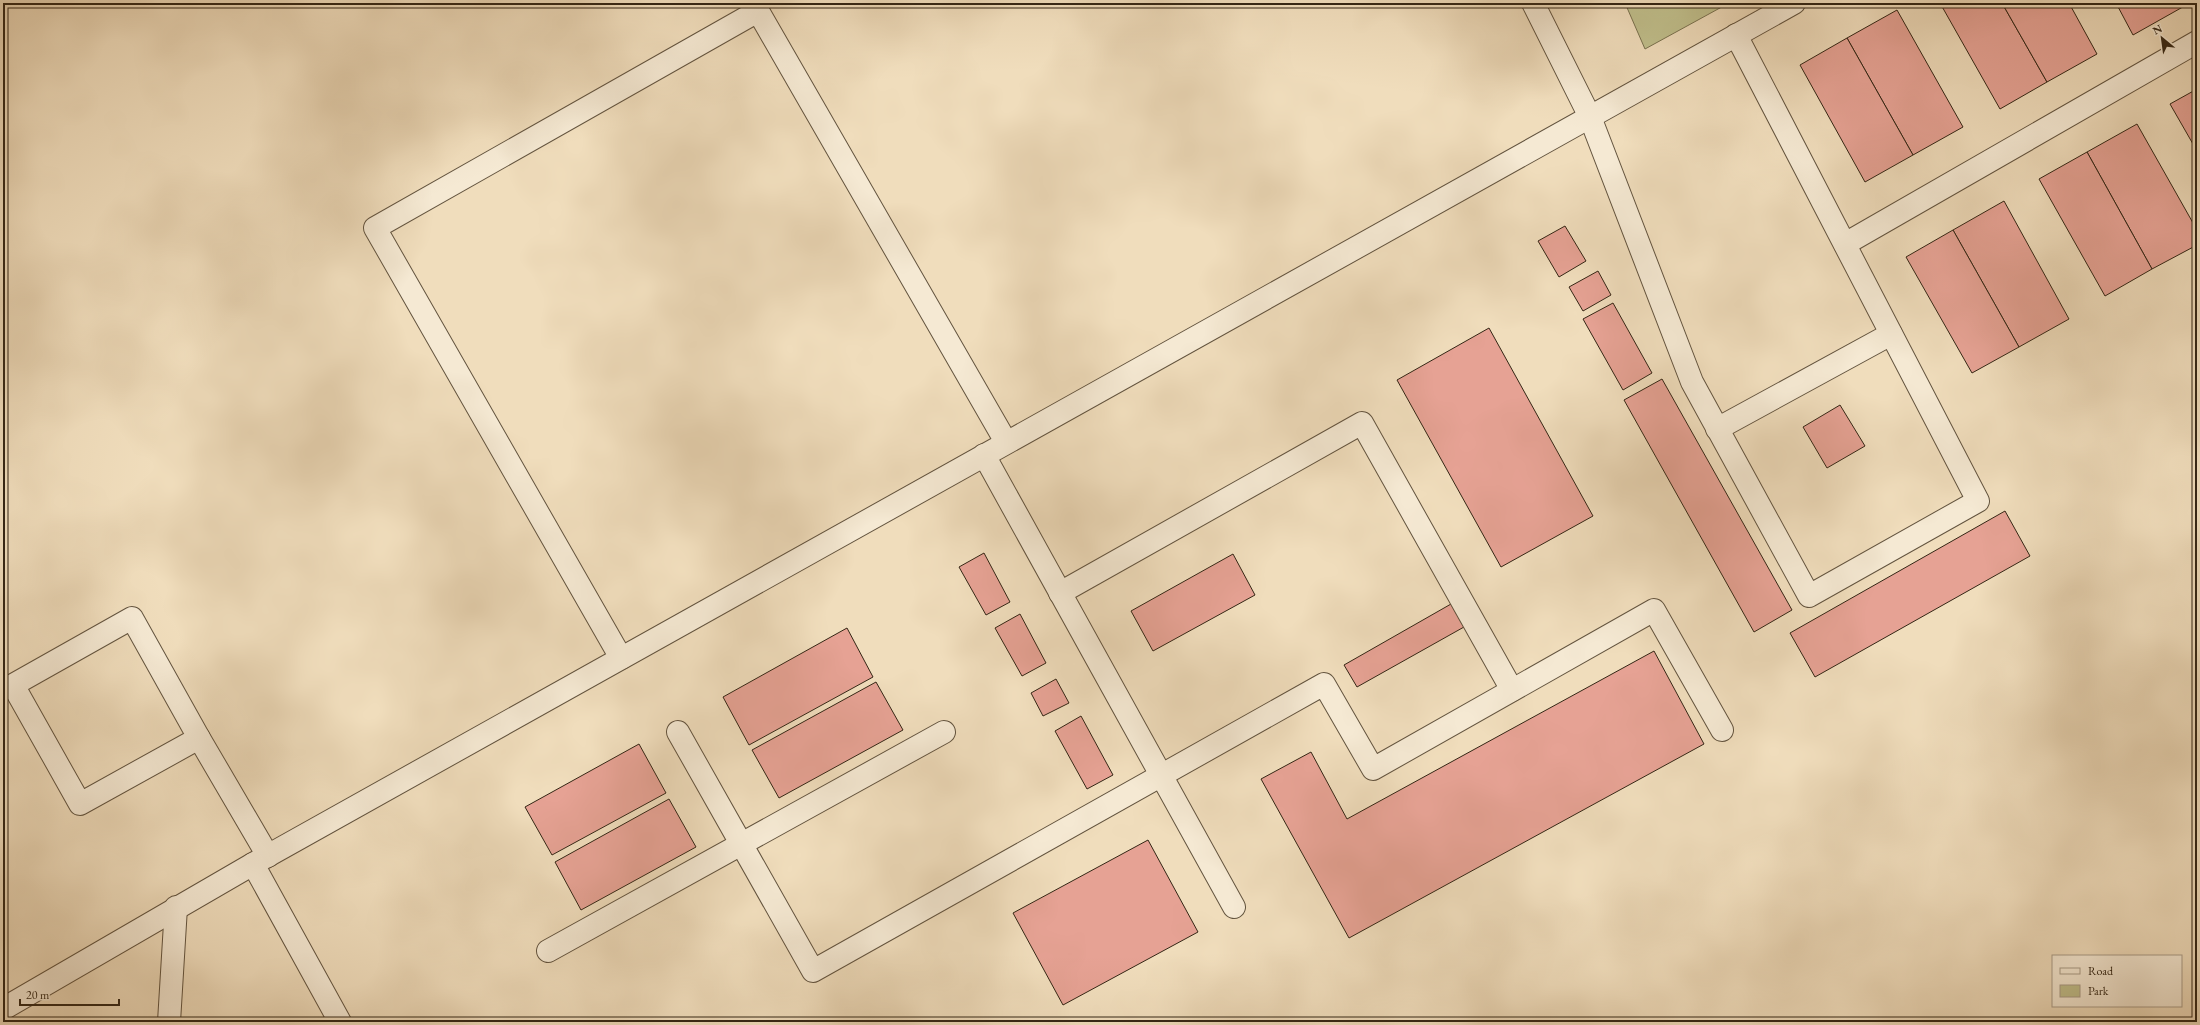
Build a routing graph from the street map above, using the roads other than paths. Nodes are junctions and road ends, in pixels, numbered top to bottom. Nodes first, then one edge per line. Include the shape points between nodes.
1 (1533, 3) edge
2 (1794, 3) edge
3 (1736, 35) junction
4 (2197, 42) edge
5 (1590, 117) junction
6 (1844, 244) junction
7 (1891, 334) junction
8 (1717, 429) junction
9 (1006, 442) junction
10 (984, 455) junction
11 (1060, 593) junction
12 (620, 658) junction
13 (1512, 690) junction
14 (1722, 730) dead end
15 (678, 732) dead end
16 (944, 732) dead end
17 (198, 738) junction
18 (1161, 775) junction
19 (742, 844) junction
20 (260, 860) junction
21 (176, 907) junction
22 (1234, 907) dead end
23 (548, 952) dead end
24 (3, 1009) edge
25 (169, 1022) edge
26 (340, 1022) edge

1 - 5 street
2 - 3 street
3 - 5 street
3 - 6 street
4 - 6 street
5 - 8 street via 1692,382
5 - 9 street
6 - 7 street
7 - 8 street
7 - 8 street via 1978,501 1809,596
9 - 10 street
9 - 12 street via 758,11 375,228
10 - 11 street
10 - 12 street
11 - 13 street via 1362,423
11 - 18 street
12 - 20 street
13 - 14 street via 1654,610
13 - 18 street via 1372,769 1324,684
15 - 19 street
16 - 19 street
17 - 17 street via 132,618 13,685 80,804
17 - 20 street
18 - 19 street via 813,972
18 - 22 street
19 - 23 street
20 - 21 street
20 - 26 street
21 - 24 street
21 - 25 street

